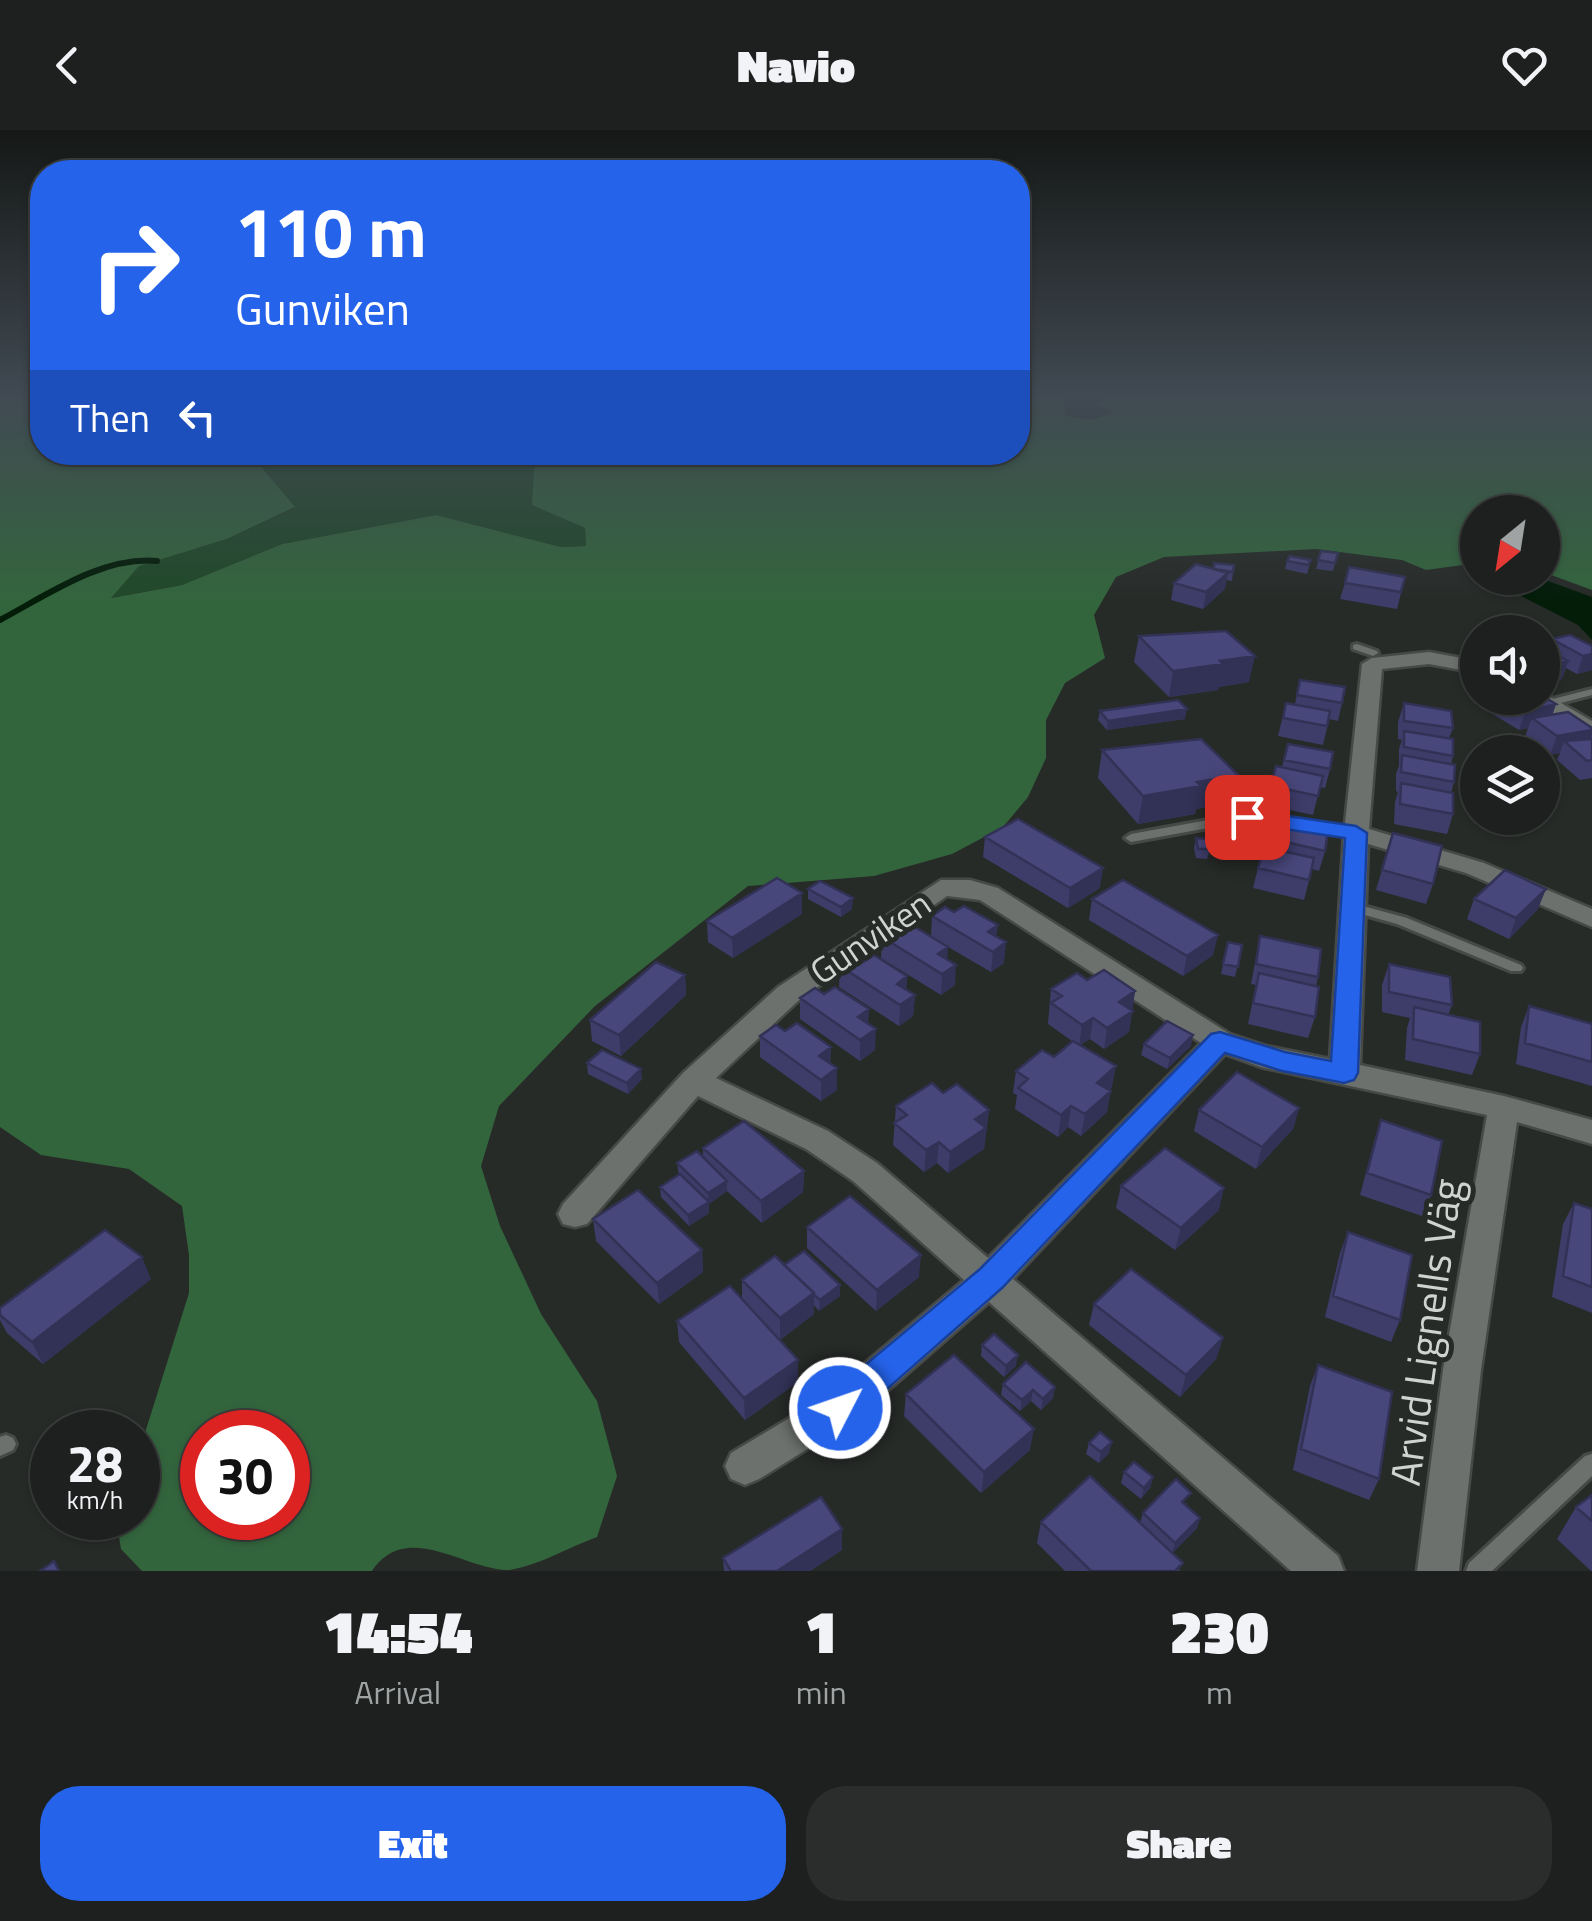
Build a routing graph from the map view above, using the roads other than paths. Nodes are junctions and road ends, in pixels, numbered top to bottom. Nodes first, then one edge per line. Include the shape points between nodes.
1 (1460, 664) edge
2 (1592, 692) edge
3 (1560, 697) edge
4 (1560, 710) edge
5 (1592, 731) edge
6 (1356, 833) junction
7 (1131, 838) dead end
8 (1352, 907) junction
9 (1592, 919) edge
10 (1516, 968) dead end
11 (1220, 1041) junction
12 (1344, 1073) junction
13 (694, 1081) junction
14 (1504, 1107) junction
15 (1592, 1132) edge
16 (575, 1214) dead end
17 (991, 1278) junction
18 (1592, 1463) edge
19 (745, 1466) dead end
20 (1456, 1567) edge
21 (1323, 1571) edge

1 - 6 street via 1369,653
2 - 3 lane
4 - 5 street
6 - 7 lane via 1247,817
6 - 8 street
6 - 9 street via 1475,868
8 - 10 lane
8 - 12 street
11 - 12 street, Gunviken
11 - 13 street, Gunviken via 989,894 941,888 788,994
11 - 17 street
12 - 14 street, Gunviken
13 - 16 street, Gunviken
13 - 17 street via 817,1140
14 - 15 street, Gunviken
14 - 20 street, Arvid Lignells Väg
17 - 19 street via 840,1408
17 - 21 street
18 - 20 lane

